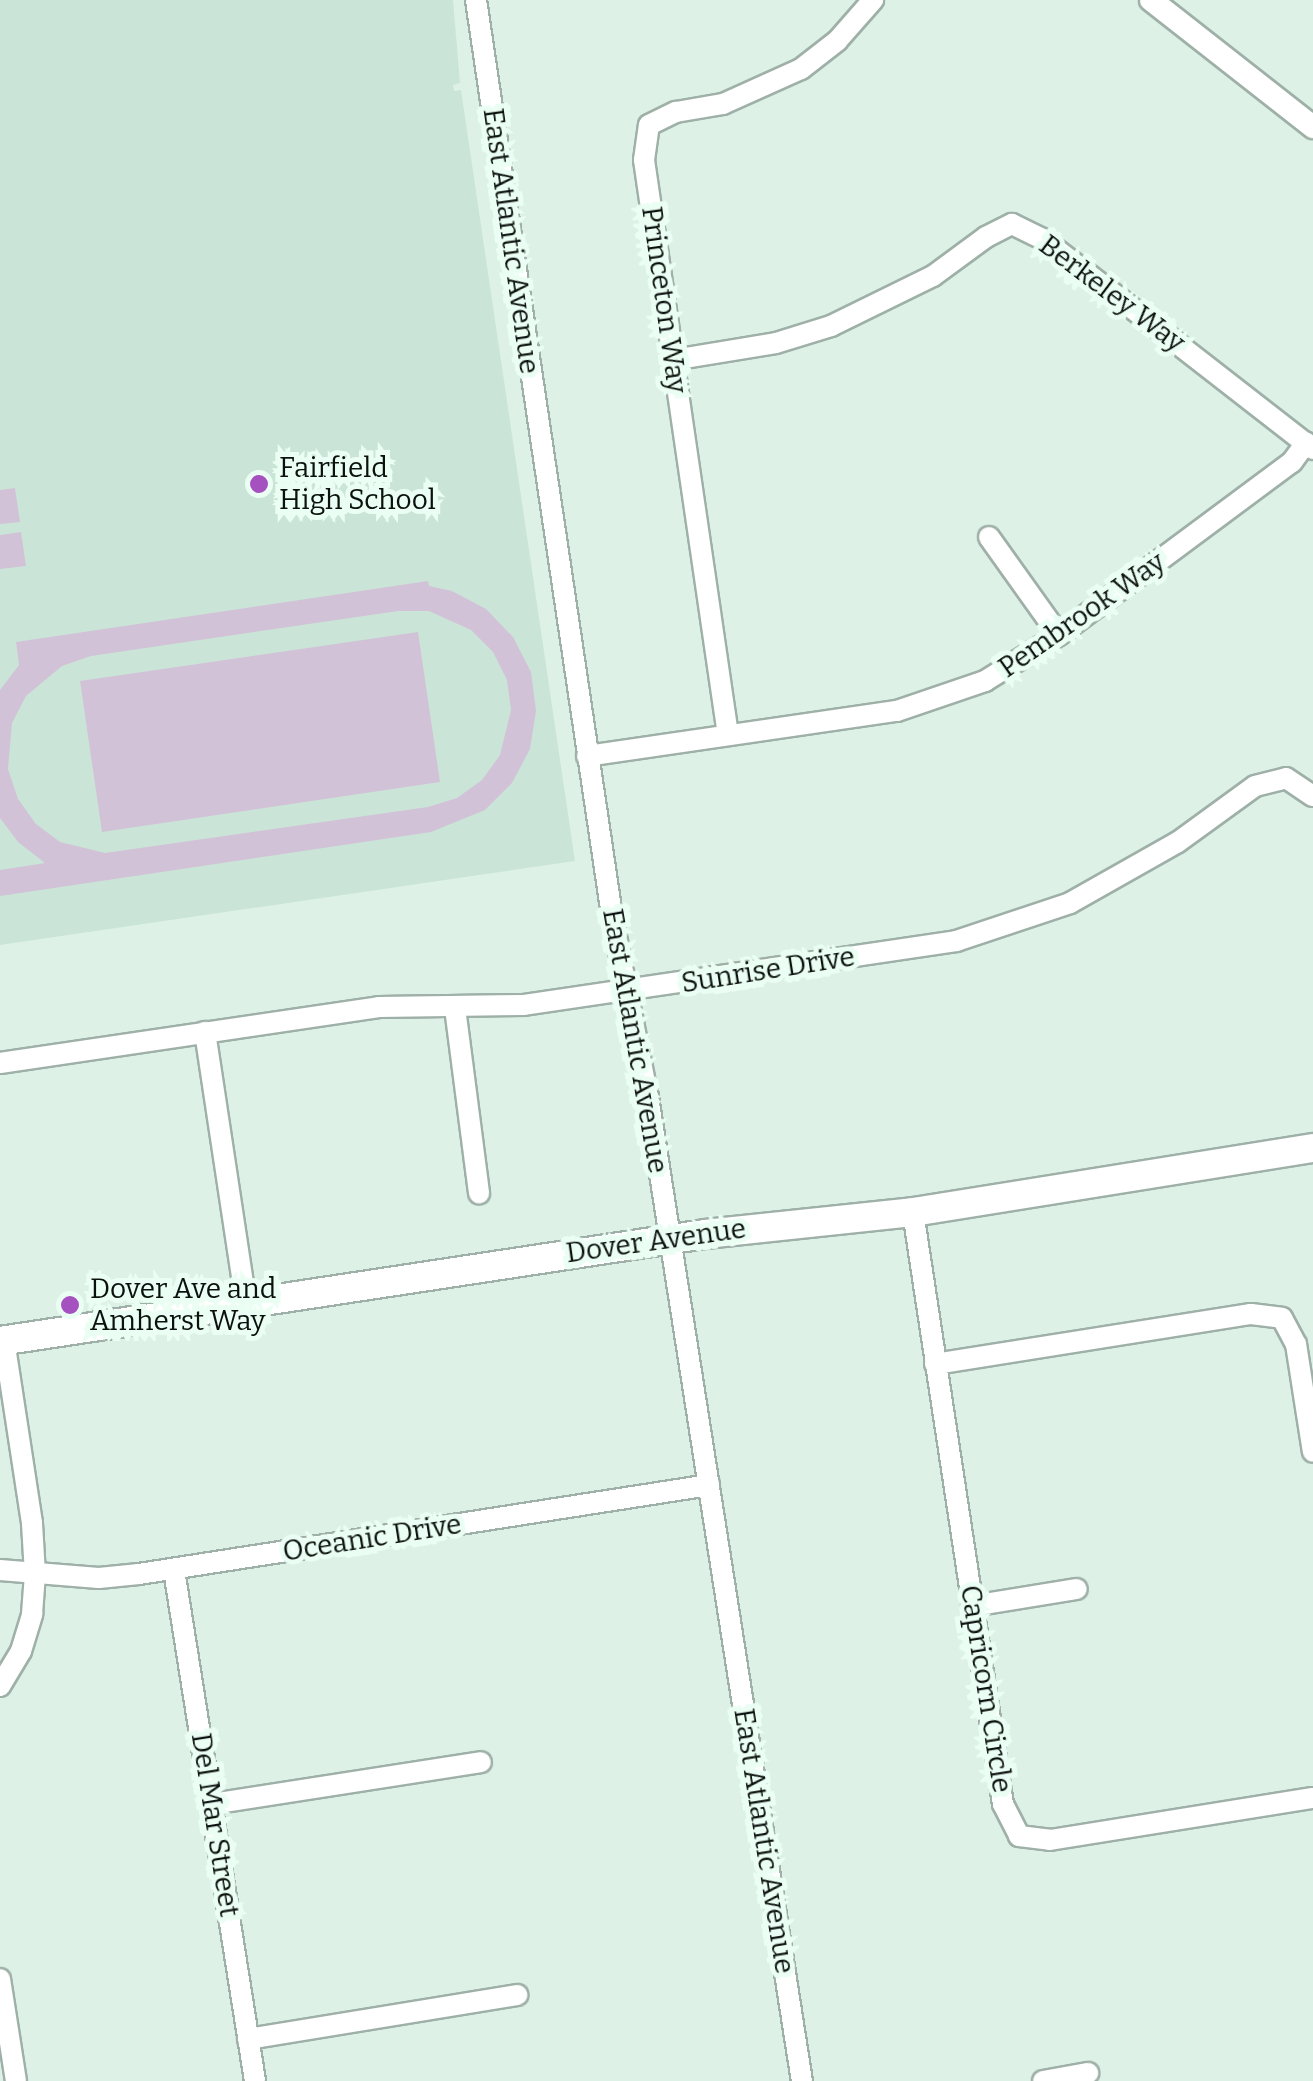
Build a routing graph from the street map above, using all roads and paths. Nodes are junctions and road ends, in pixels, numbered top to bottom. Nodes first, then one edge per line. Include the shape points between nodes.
1 (476, 0) edge
2 (873, 0) edge
3 (1163, 4) edge
4 (1313, 127) edge
5 (673, 360) junction
6 (1309, 446) edge
7 (988, 536) dead end
8 (1059, 635) junction
9 (728, 736) junction
10 (587, 756) junction
11 (1313, 796) edge
12 (626, 990) junction
13 (455, 1008) junction
14 (205, 1032) junction
15 (0, 1063) edge
16 (1313, 1148) edge
17 (478, 1193) dead end
18 (913, 1212) junction
19 (670, 1238) junction
20 (246, 1303) junction
21 (2, 1341) edge
22 (935, 1364) junction
23 (1313, 1452) edge
24 (709, 1485) junction
25 (0, 1570) edge
26 (174, 1570) junction
27 (35, 1574) junction
28 (1077, 1589) dead end
29 (972, 1606) junction
30 (0, 1686) edge
31 (481, 1762) dead end
32 (1313, 1798) edge
33 (212, 1804) junction
34 (0, 1979) edge
35 (518, 1996) dead end
36 (248, 2039) junction
37 (1088, 2073) dead end
38 (16, 2081) edge
39 (255, 2081) edge
40 (802, 2081) edge
41 (1044, 2081) edge

1 - 10 street, East Atlantic Avenue
2 - 5 street, Princeton Way via 802,69 723,104 676,112 649,125 644,160
3 - 4 street
5 - 6 street, Berkeley Way via 776,343 831,326 933,276 1012,224 1043,238
5 - 9 street, Princeton Way
6 - 8 street, Pembrook Way
7 - 8 street
8 - 9 street, Pembrook Way via 1010,668 945,697
9 - 10 street, Pembrook Way
10 - 12 street, East Atlantic Avenue
11 - 12 street, Sunrise Drive via 1286,778 1255,786 1130,872 1015,925 914,948
12 - 13 street, Sunrise Drive
12 - 19 street, East Atlantic Avenue
13 - 14 street, Sunrise Drive via 379,1007
13 - 17 street
14 - 15 street, Sunrise Drive
14 - 20 street
16 - 18 main road, Dover Avenue
18 - 19 main road, Dover Avenue
18 - 22 street, Capricorn Circle
19 - 20 main road, Dover Avenue
19 - 24 street, East Atlantic Avenue
20 - 21 main road, Dover Avenue
21 - 27 street
22 - 23 street via 1251,1314 1282,1318 1296,1344
22 - 29 street, Capricorn Circle
24 - 26 street, Oceanic Drive
24 - 40 street, East Atlantic Avenue
25 - 27 street, Oceanic Drive
26 - 27 street, Oceanic Drive via 99,1578
26 - 33 street, Del Mar Street
27 - 30 street via 21,1650
28 - 29 street
29 - 32 street, Capricorn Circle via 1003,1804 1019,1836 1050,1840
31 - 33 street
33 - 36 street, Del Mar Street
34 - 38 street
35 - 36 street
36 - 39 street, Del Mar Street
37 - 41 street

